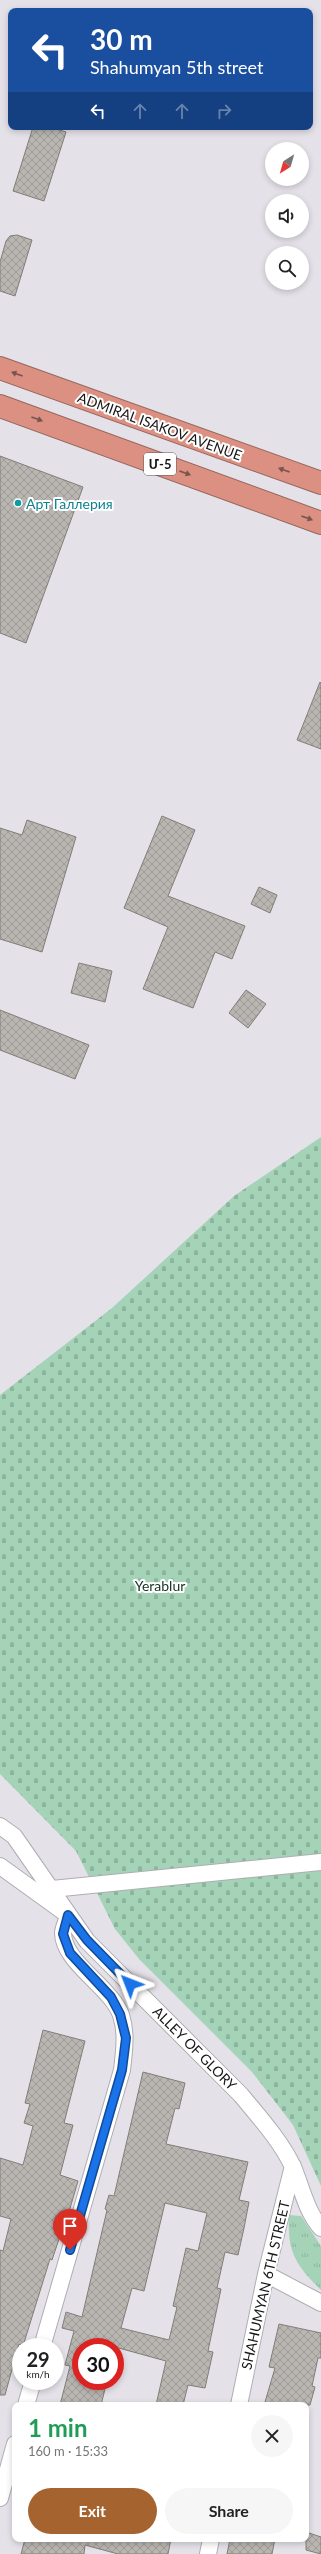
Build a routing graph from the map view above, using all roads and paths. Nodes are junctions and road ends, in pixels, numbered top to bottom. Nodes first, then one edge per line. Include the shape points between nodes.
1 (0, 368) edge
2 (0, 406) edge
3 (321, 483) edge
4 (321, 522) edge
5 (0, 1826) edge
6 (321, 1862) edge
7 (0, 1866) edge
8 (52, 1889) junction
9 (68, 1915) junction
10 (292, 2166) junction
11 (321, 2228) edge
12 (266, 2274) junction
13 (321, 2303) edge
14 (45, 2338) edge
15 (30, 2390) edge
16 (27, 2402) edge
17 (240, 2402) edge
18 (12, 2455) edge
19 (0, 2498) edge
20 (210, 2542) edge
21 (208, 2554) edge

3 -> 1 highway, ADMIRAL ISAKOV AVENUE / Մ-5
2 -> 4 highway, Մ-5
5 - 8 street, ALLEY OF GLORY via 14,1836
6 - 8 street
7 - 9 street
8 - 9 street, ALLEY OF GLORY
9 - 10 street, ALLEY OF GLORY via 87,1940 241,2095
9 - 14 street via 63,1934 70,1953 111,1997 120,2014 126,2038 122,2070
10 - 11 street, ALLEY OF GLORY via 314,2220
10 - 12 street, SHAHUMYAN 6TH STREET
12 - 13 street
12 - 17 street, SHAHUMYAN 6TH STREET
15 - 16 street
18 - 19 street
20 - 21 street

